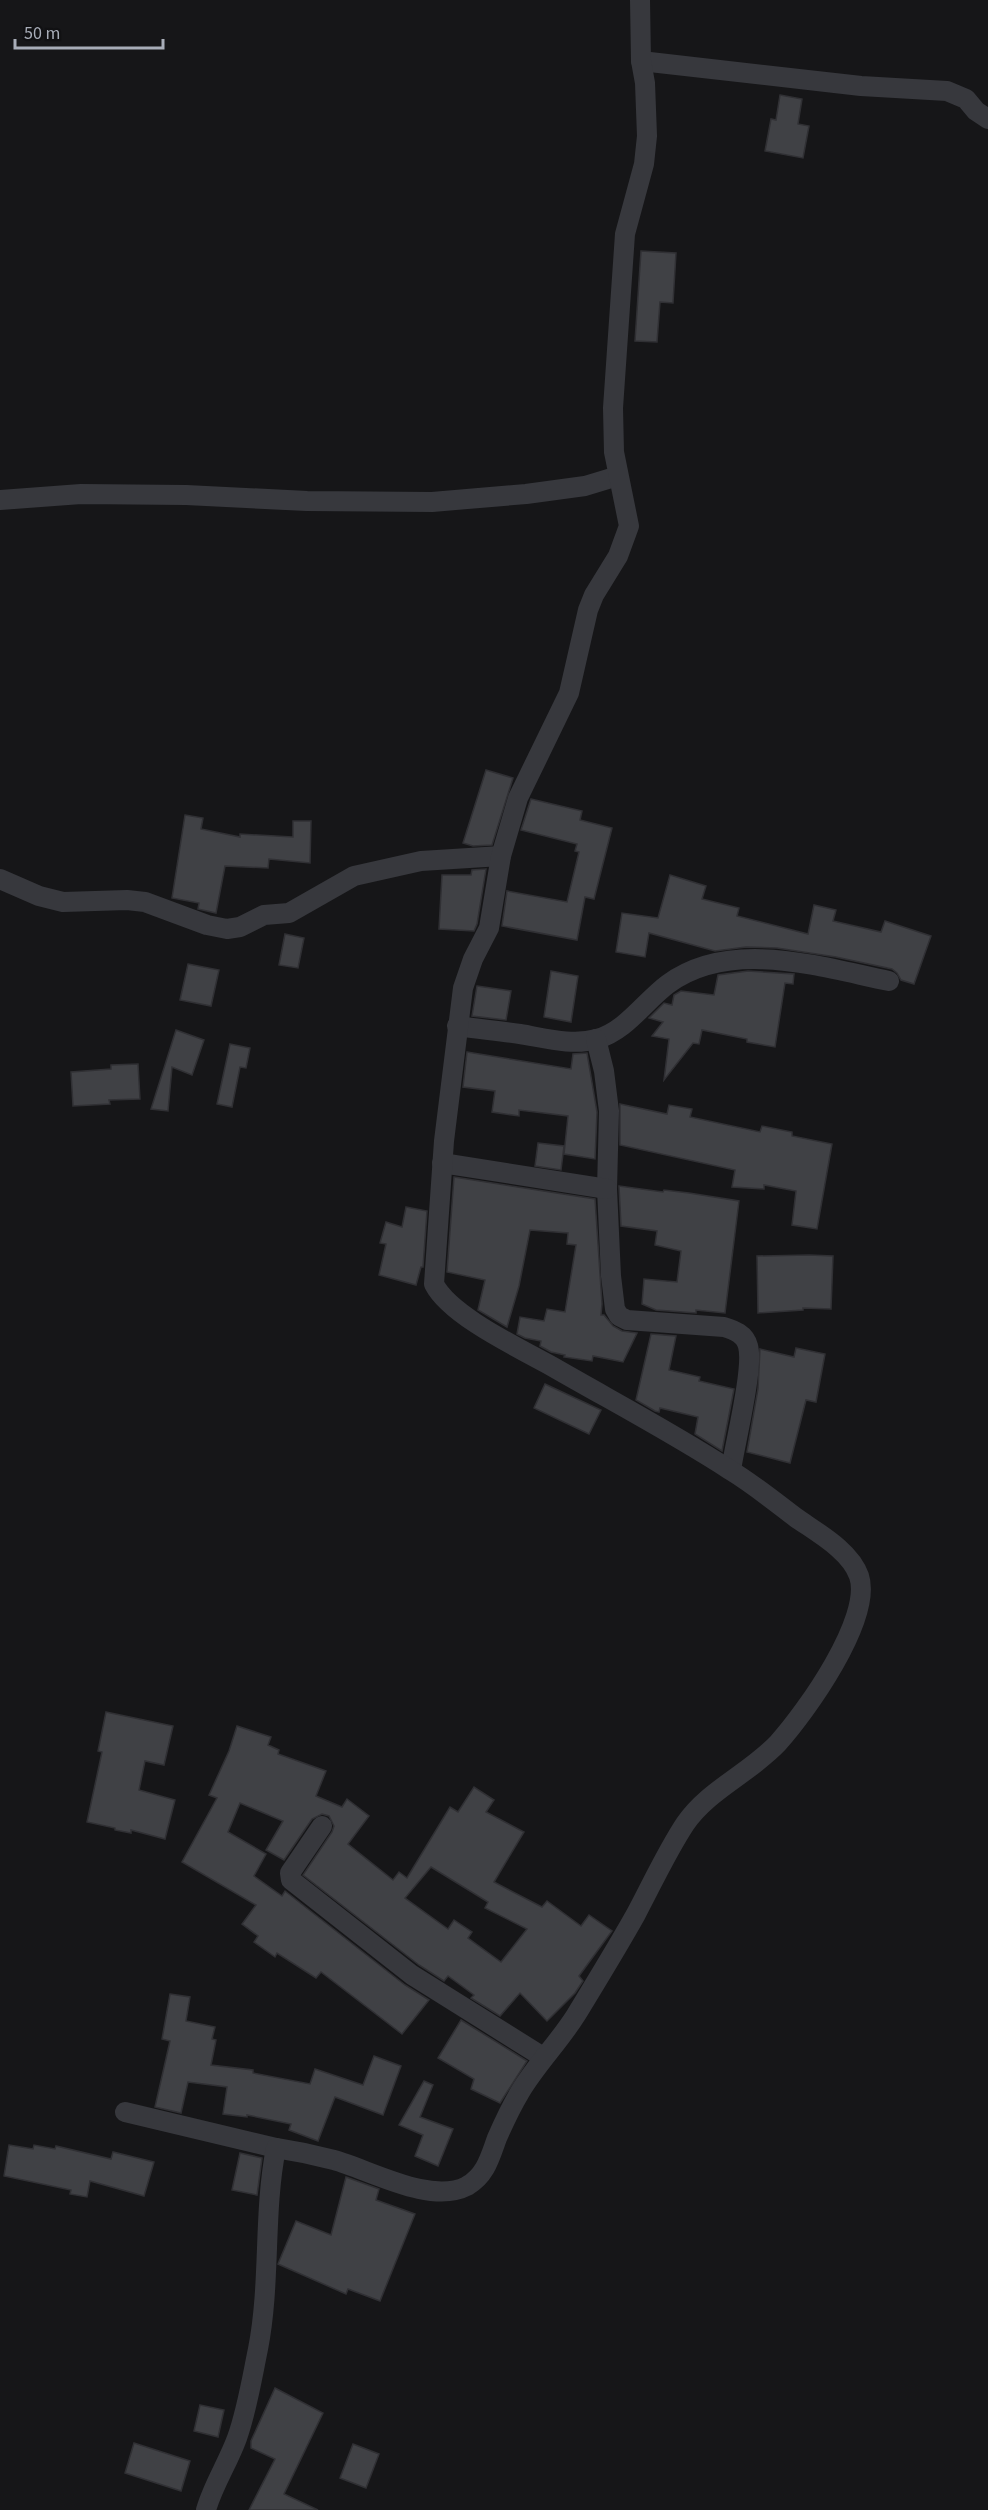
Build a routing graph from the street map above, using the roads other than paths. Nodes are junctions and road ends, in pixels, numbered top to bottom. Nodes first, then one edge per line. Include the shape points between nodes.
1 (640, 0) edge
2 (641, 61) junction
3 (988, 119) edge
4 (618, 476) junction
5 (0, 500) edge
6 (501, 856) junction
7 (0, 879) edge
8 (889, 981) dead end
9 (457, 1026) junction
10 (596, 1039) junction
11 (442, 1162) junction
12 (607, 1190) junction
13 (731, 1470) junction
14 (322, 1826) dead end
15 (543, 2057) junction
16 (125, 2112) dead end
17 (276, 2148) junction
18 (206, 2510) edge

1 - 2 street
2 - 3 street via 861,87 947,91 966,99
2 - 4 street via 647,136 622,257 614,408
4 - 5 street via 585,486 432,502 81,494
4 - 6 street via 630,526 591,603 569,693 518,798
6 - 7 street via 421,861 354,876 289,913 264,915 227,929 145,902 63,902
6 - 9 street via 489,928 463,988
8 - 10 street via 804,964 742,959 711,964 668,984 612,1033
9 - 10 street via 576,1042
9 - 11 street
10 - 12 street via 609,1111
11 - 12 street
11 - 13 street via 433,1269 434,1284 450,1306
12 - 13 street via 611,1276 619,1316 635,1322 724,1326 736,1331 748,1344 748,1370
13 - 15 street via 847,1557 861,1583 857,1613 821,1686 778,1742 692,1815 573,2019
14 - 15 street via 290,1872 291,1880 412,1976
15 - 17 street via 506,2118 489,2163 465,2187 447,2192 422,2189 334,2161
16 - 17 street
17 - 18 street via 258,2348 237,2438

